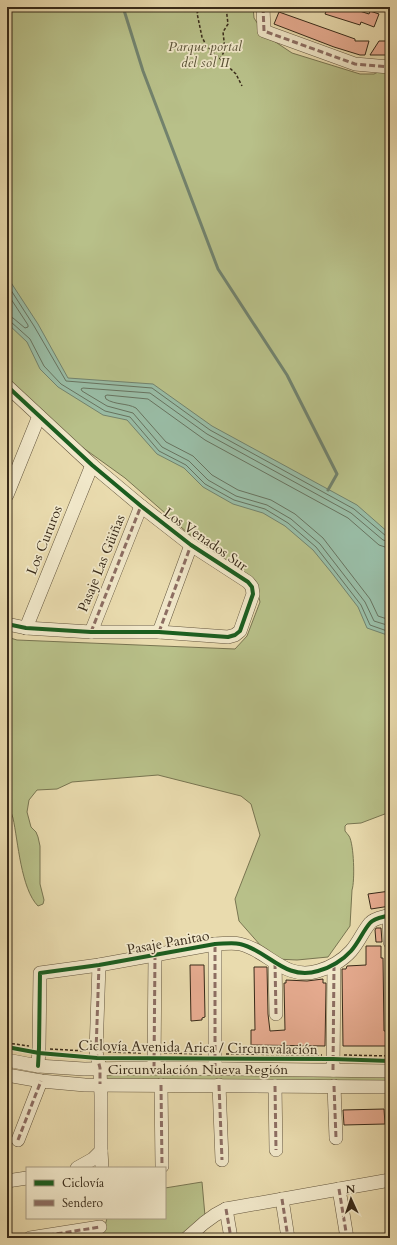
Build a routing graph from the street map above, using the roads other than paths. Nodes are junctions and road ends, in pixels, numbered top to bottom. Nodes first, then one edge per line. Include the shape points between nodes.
1 (263, 7) edge
2 (390, 66) edge
3 (7, 386) edge
4 (39, 416) junction
5 (92, 465) junction
6 (7, 495) edge
7 (141, 506) junction
8 (191, 545) junction
9 (7, 624) edge
10 (26, 628) junction
11 (91, 632) junction
12 (159, 632) junction
13 (390, 915) edge
14 (390, 942) edge
15 (215, 944) junction
16 (155, 955) junction
17 (275, 963) junction
18 (99, 965) junction
19 (334, 965) junction
20 (276, 1014) dead end
21 (39, 1056) junction
22 (7, 1060) edge
23 (155, 1060) junction
24 (215, 1061) junction
25 (333, 1061) junction
26 (100, 1068) junction
27 (390, 1071) edge
28 (7, 1075) edge
29 (41, 1082) junction
30 (100, 1084) junction
31 (161, 1085) junction
32 (219, 1085) junction
33 (275, 1086) junction
34 (334, 1086) junction
35 (390, 1087) edge
36 (336, 1138) dead end
37 (18, 1140) dead end
38 (276, 1150) dead end
39 (99, 1159) edge
40 (222, 1160) dead end
41 (162, 1166) dead end
42 (79, 1167) edge
43 (26, 1178) edge
44 (390, 1180) edge
45 (7, 1181) edge
46 (339, 1190) junction
47 (282, 1199) junction
48 (226, 1209) junction
49 (99, 1228) edge
50 (30, 1238) edge
51 (187, 1238) edge
52 (231, 1238) edge
53 (288, 1238) edge
54 (347, 1238) edge

1 - 2 street via 264,31 355,64 389,68
3 - 4 street, Los Venados Sur
4 - 5 street, Los Venados Sur
4 - 6 street
5 - 7 street, Los Venados Sur
5 - 10 street, Los Cururos
7 - 8 street, Los Venados Sur
7 - 11 street, Pasaje Las Güiñas
8 - 12 street
8 - 12 street, Los Venados Sur via 252,587 254,594 242,628 235,635 228,637
9 - 10 street, Los Venados Sur
10 - 11 street, Los Venados Sur
11 - 12 street, Los Venados Sur
13 - 14 street
13 - 19 street, Pasaje Panitao via 371,921 351,951
15 - 16 street, Pasaje Panitao
15 - 17 street, Pasaje Panitao via 239,943
15 - 24 street
16 - 18 street, Pasaje Panitao
16 - 23 street
17 - 19 street, Pasaje Panitao via 291,971 304,973 318,972
17 - 20 street
18 - 21 street, Pasaje Panitao via 40,973
18 - 26 street via 96,1052
19 - 25 street
21 - 22 street, Circunvalación Nueva Región
21 - 26 street, Circunvalación Nueva Región via 84,1069
23 - 24 street, Circunvalación Nueva Región
23 - 26 street, Circunvalación Nueva Región
24 - 25 street, Circunvalación Nueva Región
25 - 27 street, Circunvalación Nueva Región
26 - 30 street
28 - 29 street, Circunvalación Nueva Región
29 - 30 street, Circunvalación Nueva Región
29 - 37 street
30 - 31 street, Circunvalación Nueva Región
30 - 39 street
31 - 32 street, Circunvalación Nueva Región
31 - 41 street
32 - 33 street, Circunvalación Nueva Región
32 - 40 street
33 - 34 street, Circunvalación Nueva Región
33 - 38 street
34 - 35 street, Circunvalación Nueva Región
34 - 36 street
39 - 42 street
43 - 45 street
44 - 46 street
46 - 47 street
46 - 54 street
47 - 48 street
47 - 53 street
48 - 51 street via 204,1222
48 - 52 street
49 - 50 street

